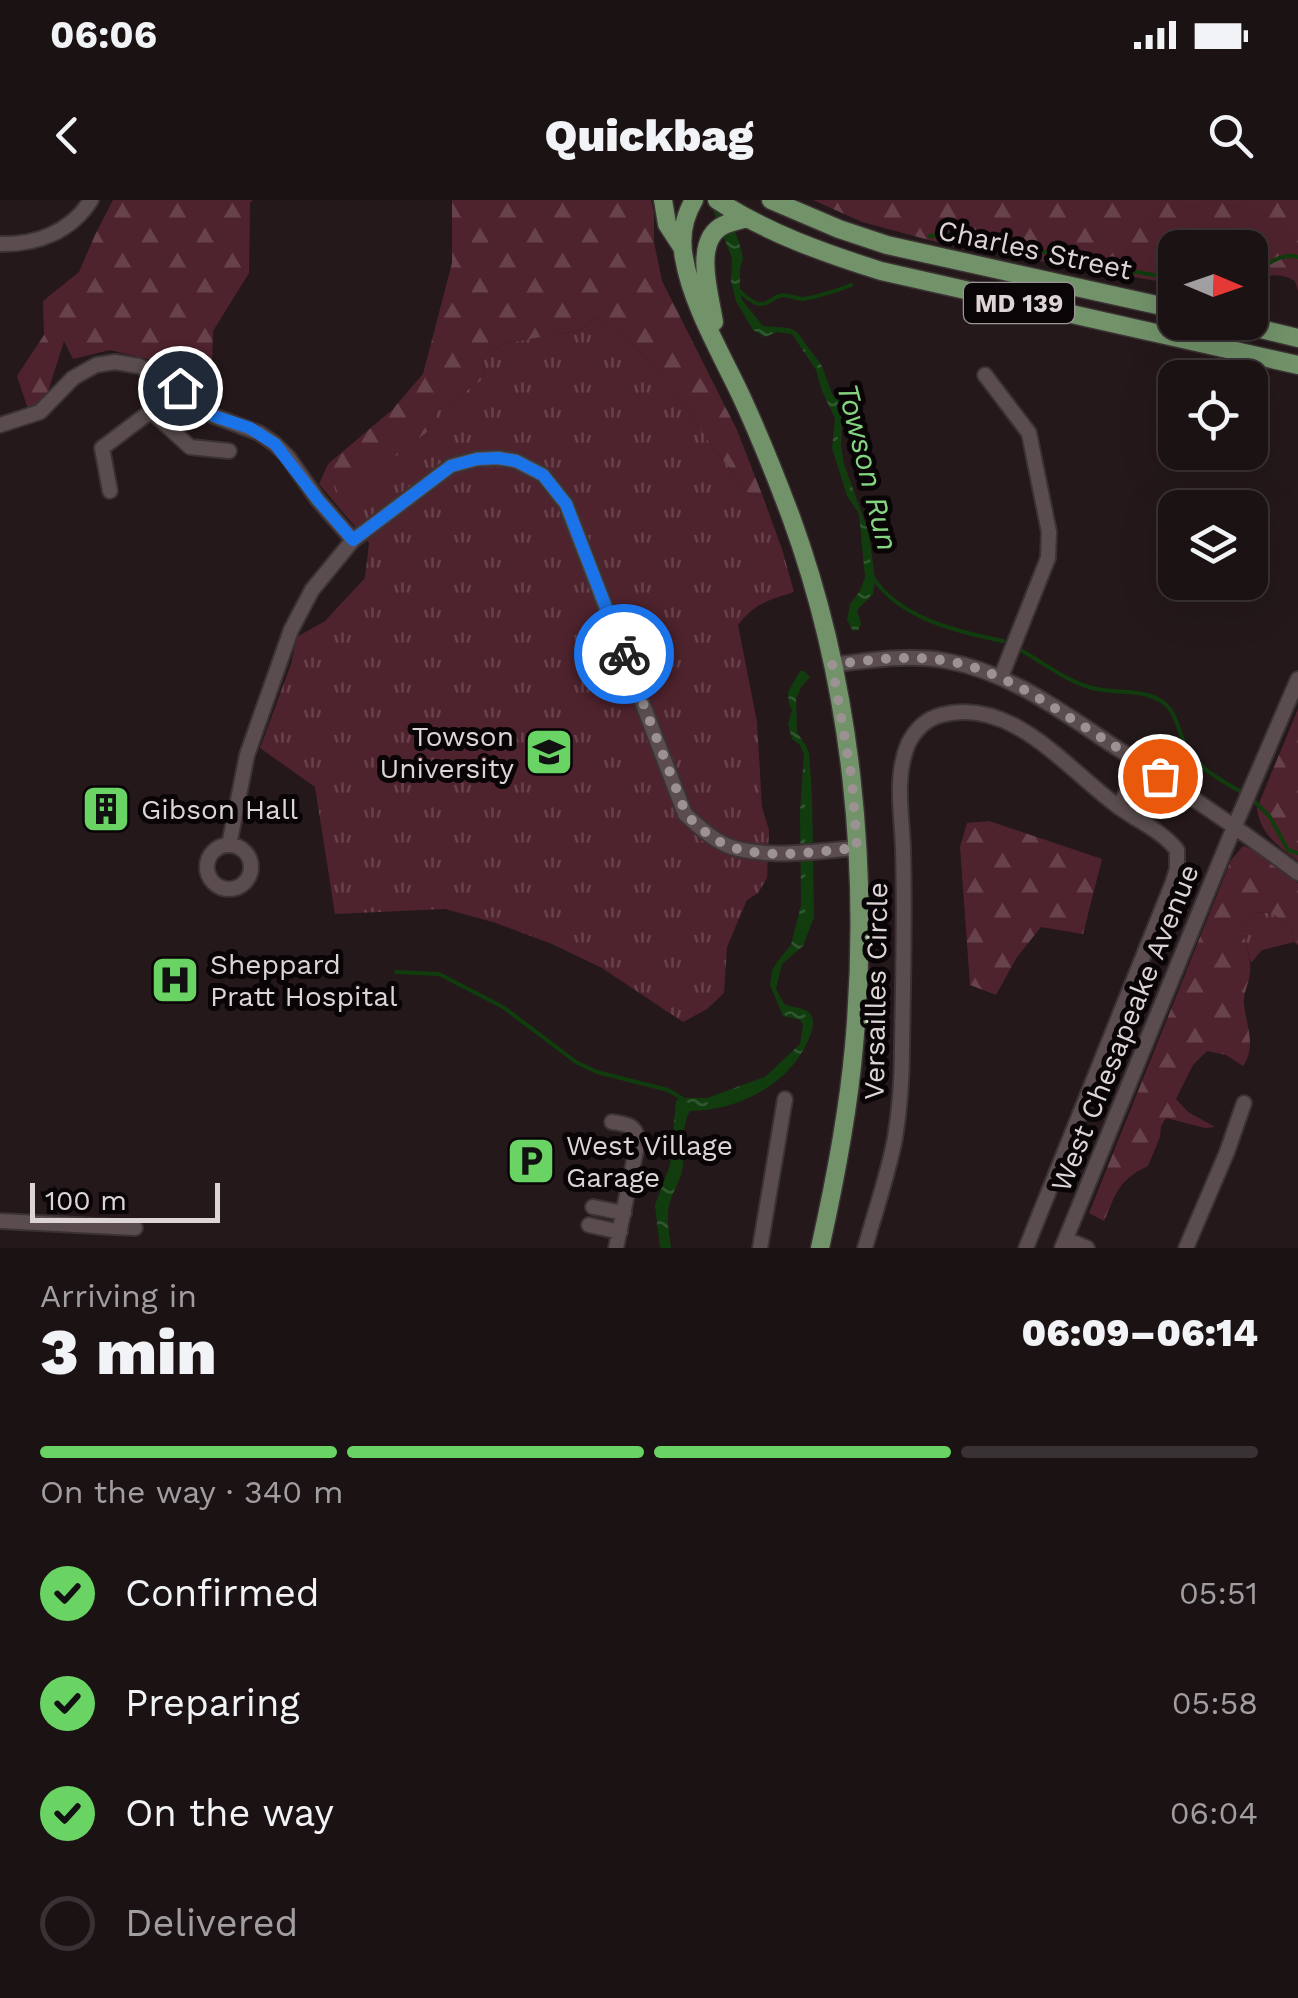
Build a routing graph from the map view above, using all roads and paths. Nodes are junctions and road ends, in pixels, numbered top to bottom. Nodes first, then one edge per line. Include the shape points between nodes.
1 (90, 200) edge
2 (663, 200) edge
3 (694, 200) edge
4 (716, 200) edge
5 (771, 200) edge
6 (747, 218) junction
7 (0, 244) edge
8 (682, 247) junction
9 (1158, 305) edge
10 (1268, 331) edge
11 (1298, 338) edge
12 (720, 352) junction
13 (1298, 365) edge
14 (986, 375) dead end
15 (0, 425) edge
16 (229, 451) dead end
17 (110, 490) dead end
18 (353, 540) junction
19 (832, 665) junction
20 (1001, 677) junction
21 (1298, 678) edge
22 (1143, 765) junction
23 (1160, 776) junction
24 (1118, 807) junction
25 (1135, 818) junction
26 (1235, 826) junction
27 (229, 844) dead end
28 (857, 848) junction
29 (1298, 873) edge
30 (786, 1099) dead end
31 (1244, 1103) dead end
32 (612, 1122) dead end
33 (593, 1207) dead end
34 (624, 1213) junction
35 (0, 1220) edge
36 (589, 1225) dead end
37 (134, 1228) dead end
38 (620, 1232) junction
39 (1064, 1244) edge
40 (616, 1248) edge
41 (760, 1248) edge
42 (820, 1248) edge
43 (865, 1248) edge
44 (1026, 1248) edge
45 (1087, 1248) edge
46 (1186, 1248) edge

1 - 7 street via 52,235
2 - 8 main road via 667,224
3 - 8 main road
4 - 6 main road, Charles Street / MD 139
5 - 9 main road, Charles Street / MD 139 via 888,245
6 - 12 main road via 714,232 706,250
6 - 13 main road, Charles Street / MD 139 via 898,276
8 - 12 main road via 690,284
10 - 11 main road
12 - 19 main road via 794,526
14 - 20 street via 1029,433 1049,532 1048,558
15 - 18 street via 40,412 88,369 116,362 138,366 214,416 275,444
16 - 17 street via 190,447 151,411 102,448
18 - 27 street via 312,590 291,630 247,755
18 - 28 street via 451,466 498,458 543,475 566,504 686,814 738,850
19 - 20 street via 922,658
19 - 28 main road
20 - 22 street
21 - 26 street, West Chesapeake Avenue
22 - 23 street
22 - 24 street
23 - 25 street
23 - 26 street
24 - 25 street, Versailles Circle
24 - 43 street, Versailles Circle via 1034,738 990,715 962,711 933,718 910,741 899,793 900,1106
25 - 44 street, Versailles Circle via 1169,840 1177,868
26 - 29 street
26 - 39 street, West Chesapeake Avenue
28 - 42 main road via 855,1036
30 - 41 street
31 - 46 street
32 - 34 street via 637,1131
33 - 34 street
34 - 38 street
35 - 37 street
36 - 38 street
38 - 40 street
39 - 45 street

